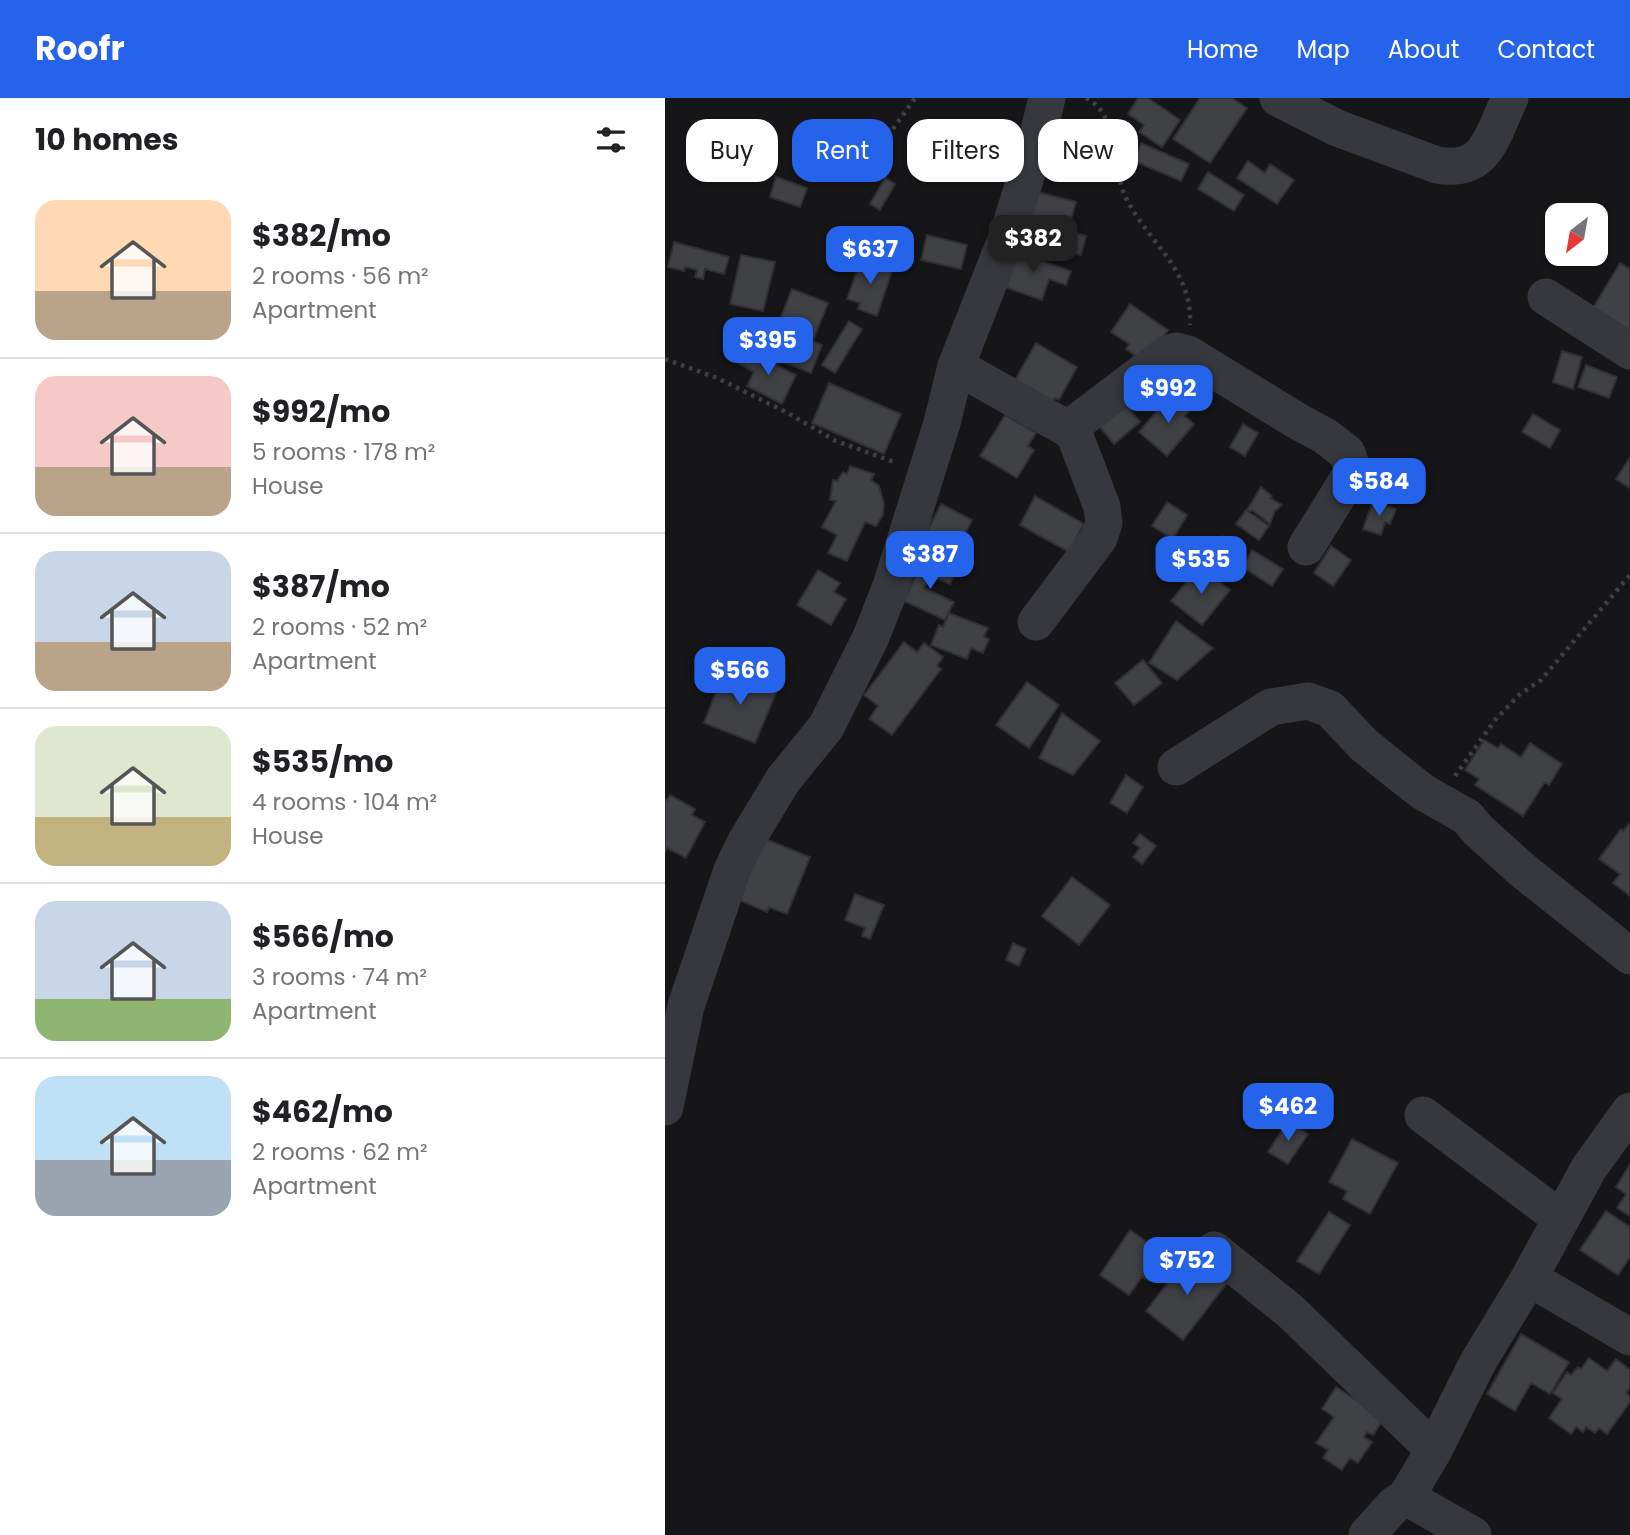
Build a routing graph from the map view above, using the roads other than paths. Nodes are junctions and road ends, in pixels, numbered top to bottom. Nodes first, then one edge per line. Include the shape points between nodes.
1 (1047, 98) edge
2 (1278, 98) edge
3 (1510, 98) edge
4 (1546, 298) dead end
5 (1630, 351) edge
6 (956, 366) junction
7 (1068, 429) junction
8 (1306, 547) dead end
9 (1036, 622) dead end
10 (1176, 767) dead end
11 (1630, 956) edge
12 (665, 1107) edge
13 (1630, 1111) edge
14 (1423, 1115) dead end
15 (1560, 1217) junction
16 (1214, 1250) dead end
17 (1529, 1278) junction
18 (1630, 1337) edge
19 (1434, 1450) junction
20 (1401, 1512) edge
21 (1367, 1535) edge
22 (1473, 1535) edge

1 - 6 street via 1007,237
2 - 3 street via 1337,128 1453,168 1483,154
4 - 5 street
6 - 7 street
6 - 12 street via 891,586 871,637 826,727 783,780 732,870 686,1006
7 - 8 street via 1167,354 1188,354 1347,453 1353,471
7 - 9 street via 1098,495 1104,523 1099,538
10 - 11 street via 1271,707 1308,701 1330,709 1399,774 1467,817 1521,869
13 - 15 street via 1588,1168
14 - 15 street
15 - 17 street
16 - 19 street via 1290,1311
17 - 18 street
17 - 19 street via 1478,1362
19 - 20 street
20 - 21 street
20 - 22 street

